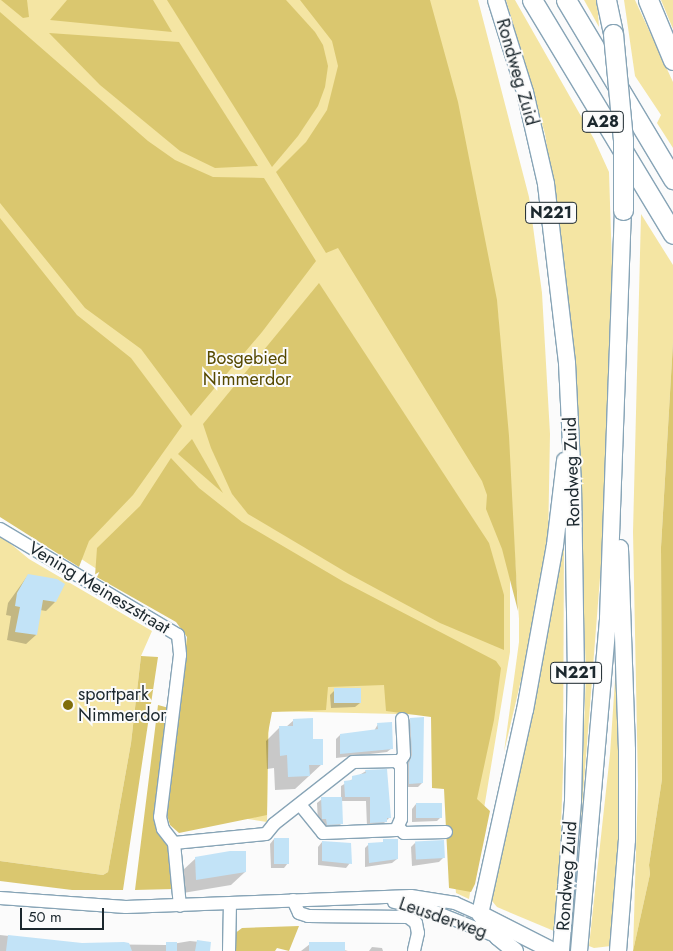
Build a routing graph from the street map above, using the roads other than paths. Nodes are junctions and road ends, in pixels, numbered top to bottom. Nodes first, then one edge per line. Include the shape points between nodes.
1 (496, 0) edge
2 (532, 0) edge
3 (566, 0) edge
4 (606, 0) edge
5 (613, 0) edge
6 (648, 0) edge
7 (613, 34) junction
8 (673, 60) edge
9 (673, 179) edge
10 (623, 210) joint
11 (673, 234) edge
12 (570, 421) junction
13 (615, 486) junction
14 (0, 529) edge
15 (402, 718) dead end
16 (399, 763) junction
17 (300, 805) junction
18 (399, 828) junction
19 (446, 832) dead end
20 (174, 843) junction
21 (0, 898) edge
22 (293, 900) junction
23 (410, 900) junction
24 (230, 904) junction
25 (180, 906) junction
26 (480, 914) junction
27 (497, 944) edge
28 (520, 945) edge
29 (228, 951) edge
30 (414, 951) edge
31 (553, 951) edge
32 (561, 951) edge
33 (579, 951) edge
34 (618, 951) edge

1 - 12 main road, Rondweg Zuid / N221 via 525,92 546,184 562,304
2 - 11 highway, A28
3 - 9 highway, A28
4 - 7 highway, A28
5 - 7 highway, A28
6 - 8 highway
7 - 10 highway, A28, bridge via 623,130
10 - 13 main road, Rondweg Zuid / N221
12 - 26 main road, N221 via 555,545 536,654
12 - 32 main road, Rondweg Zuid / N221 via 576,586 576,723
13 - 33 main road, Rondweg Zuid / N221 via 600,740
13 - 34 main road, N221 via 623,576 627,750 627,840
14 - 20 street, Vening Meineszstraat via 178,635 180,656 160,817 163,829
15 - 16 street via 404,755
16 - 17 street via 353,762
16 - 18 street via 403,776
17 - 18 street via 323,833 390,832
17 - 20 street via 266,834
18 - 19 street via 404,833
20 - 25 street, Vening Meineszstraat
21 - 25 street, Leusderweg via 89,906
22 - 23 street, Leusderweg
22 - 24 street, Leusderweg
22 - 30 street, Leusderweg via 298,913 308,916 393,914 408,917 416,923 418,933
23 - 26 street, Leusderweg via 455,903
23 - 27 street, Leusderweg
24 - 25 street, Leusderweg
24 - 29 street
26 - 27 main road
26 - 28 main road, Leusderweg
27 - 28 main road, Leusderweg
28 - 31 main road, Leusderweg

